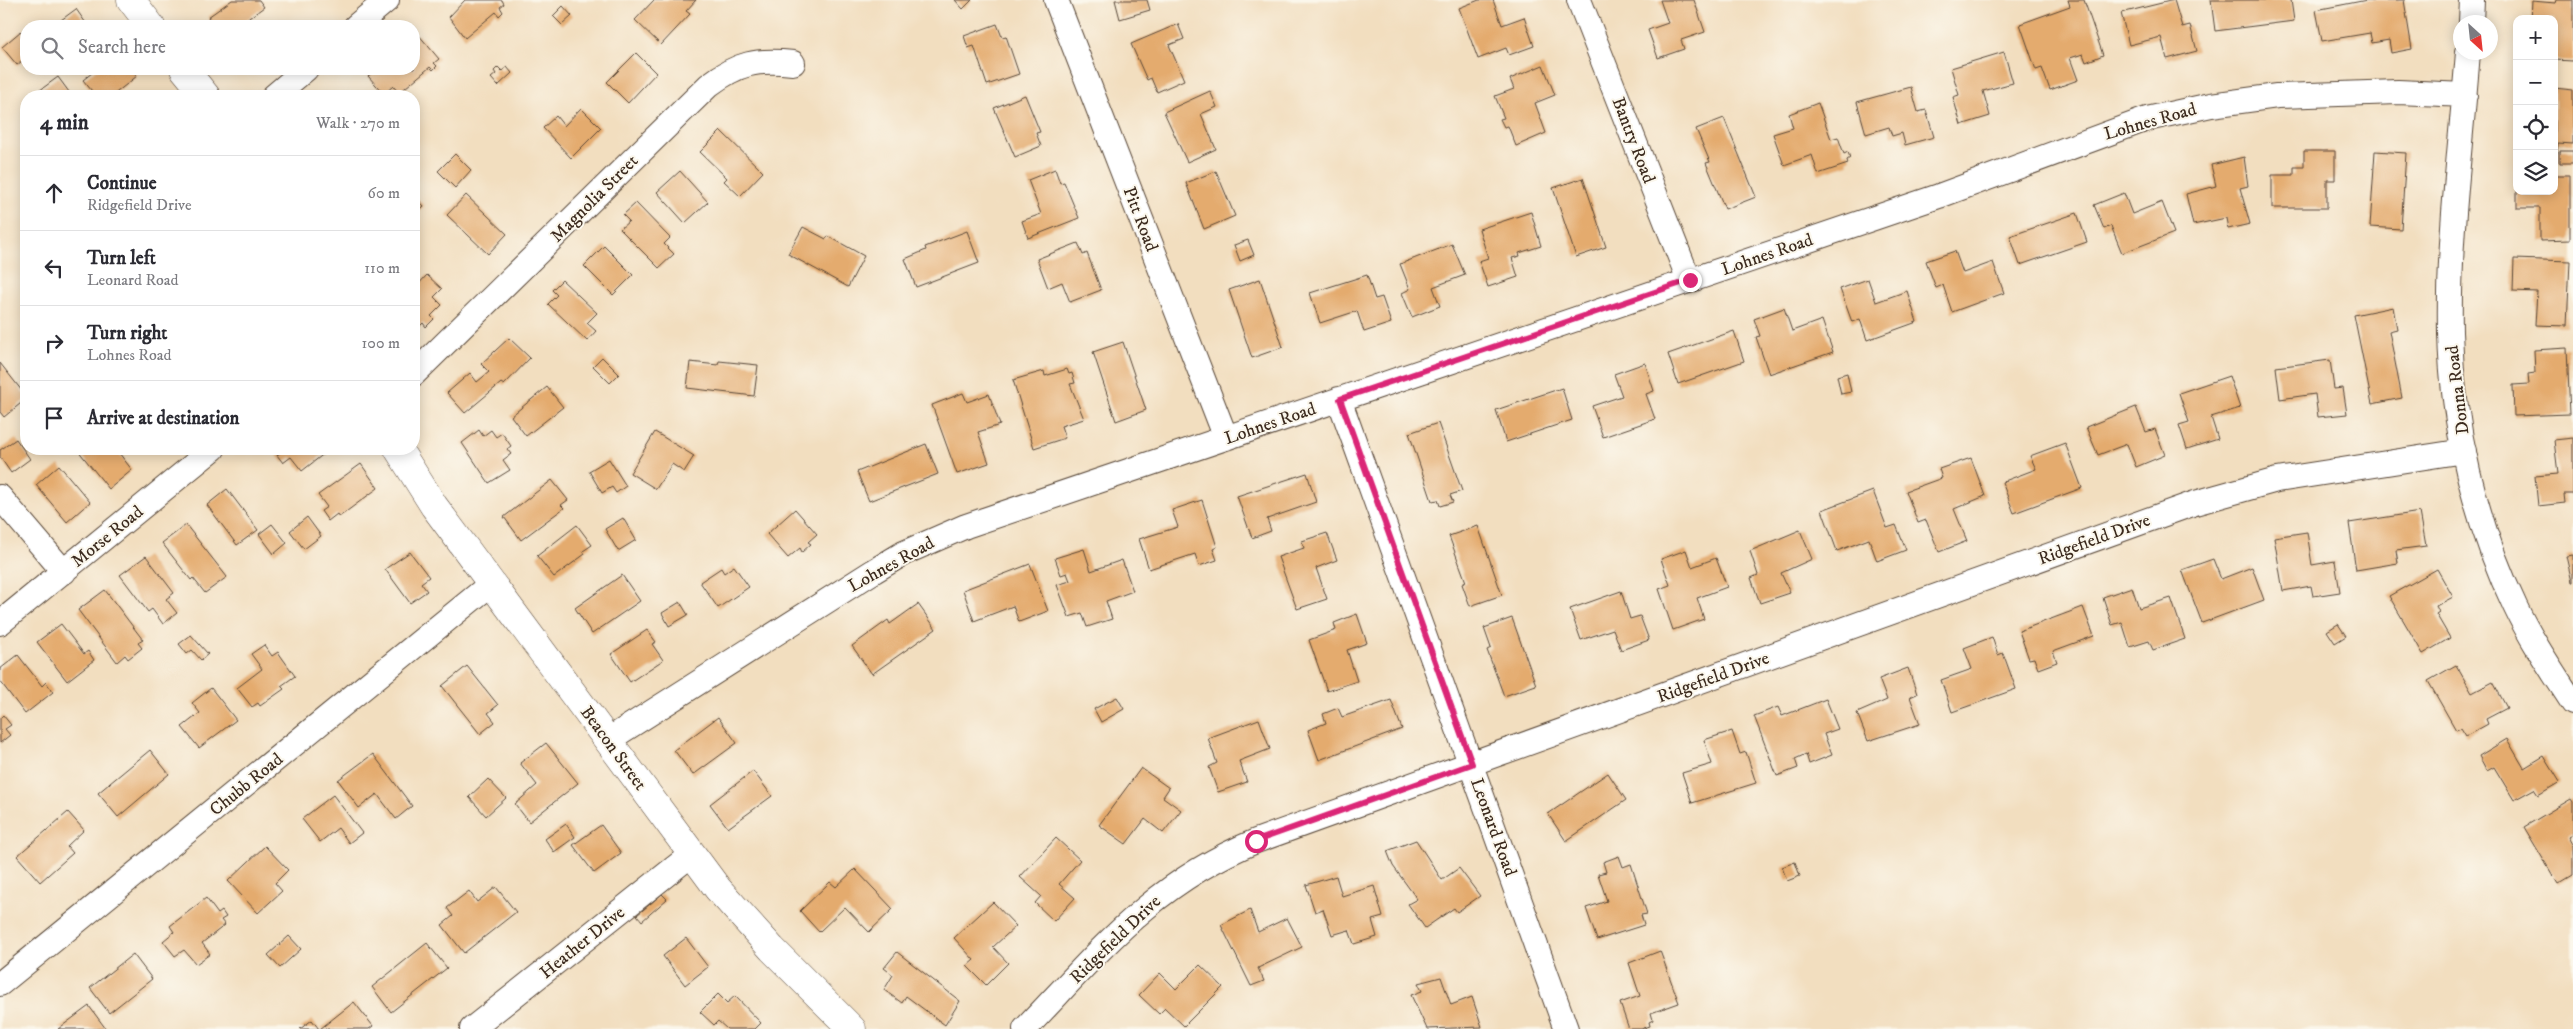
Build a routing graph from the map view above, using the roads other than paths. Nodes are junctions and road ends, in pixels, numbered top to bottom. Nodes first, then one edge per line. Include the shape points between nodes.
1 (131, 0) edge
2 (387, 0) edge
3 (1056, 0) edge
4 (1579, 0) edge
5 (2472, 0) edge
6 (2471, 15) edge
7 (147, 20) edge
8 (363, 20) edge
9 (2467, 60) edge
10 (793, 63) dead end
11 (189, 75) edge
12 (299, 75) edge
13 (201, 90) edge
14 (281, 90) edge
15 (2465, 95) junction
16 (1690, 280) junction
17 (420, 368) edge
18 (1340, 399) junction
19 (1226, 438) junction
20 (2464, 451) junction
21 (206, 455) edge
22 (402, 455) edge
23 (0, 497) edge
24 (64, 572) junction
25 (492, 584) junction
26 (0, 623) edge
27 (2573, 703) edge
28 (608, 740) junction
29 (1472, 764) junction
30 (692, 854) junction
31 (0, 984) edge
32 (472, 1029) edge
33 (852, 1029) edge
34 (1025, 1029) edge
35 (1566, 1029) edge

1 - 7 street
2 - 8 street
3 - 19 street, Pitt Road
4 - 16 street, Bantry Road
5 - 6 street
9 - 15 street, Donna Road
10 - 17 street, Magnolia Street via 766,61 738,66 709,85
11 - 13 street
12 - 14 street
15 - 16 street, Lohnes Road via 2309,93 2178,111 2120,127 1939,196
15 - 20 street, Donna Road via 2450,314 2452,372
16 - 18 street, Lohnes Road
18 - 19 street, Lohnes Road
18 - 29 street, Leonard Road
19 - 28 street, Lohnes Road via 966,526 904,553
20 - 27 street, Donna Road via 2484,527 2515,606
20 - 29 street, Ridgefield Drive via 2276,480 2195,503
21 - 24 street, Morse Road
22 - 25 street, Beacon Street via 434,506
23 - 24 street
24 - 26 street, Morse Road
25 - 28 street, Beacon Street
25 - 31 street, Chubb Road
28 - 30 street, Beacon Street
29 - 34 street, Ridgefield Drive via 1256,841 1188,875 1135,915
29 - 35 street, Leonard Road
30 - 32 street, Heather Drive
30 - 33 street, Beacon Street via 718,889 772,949

